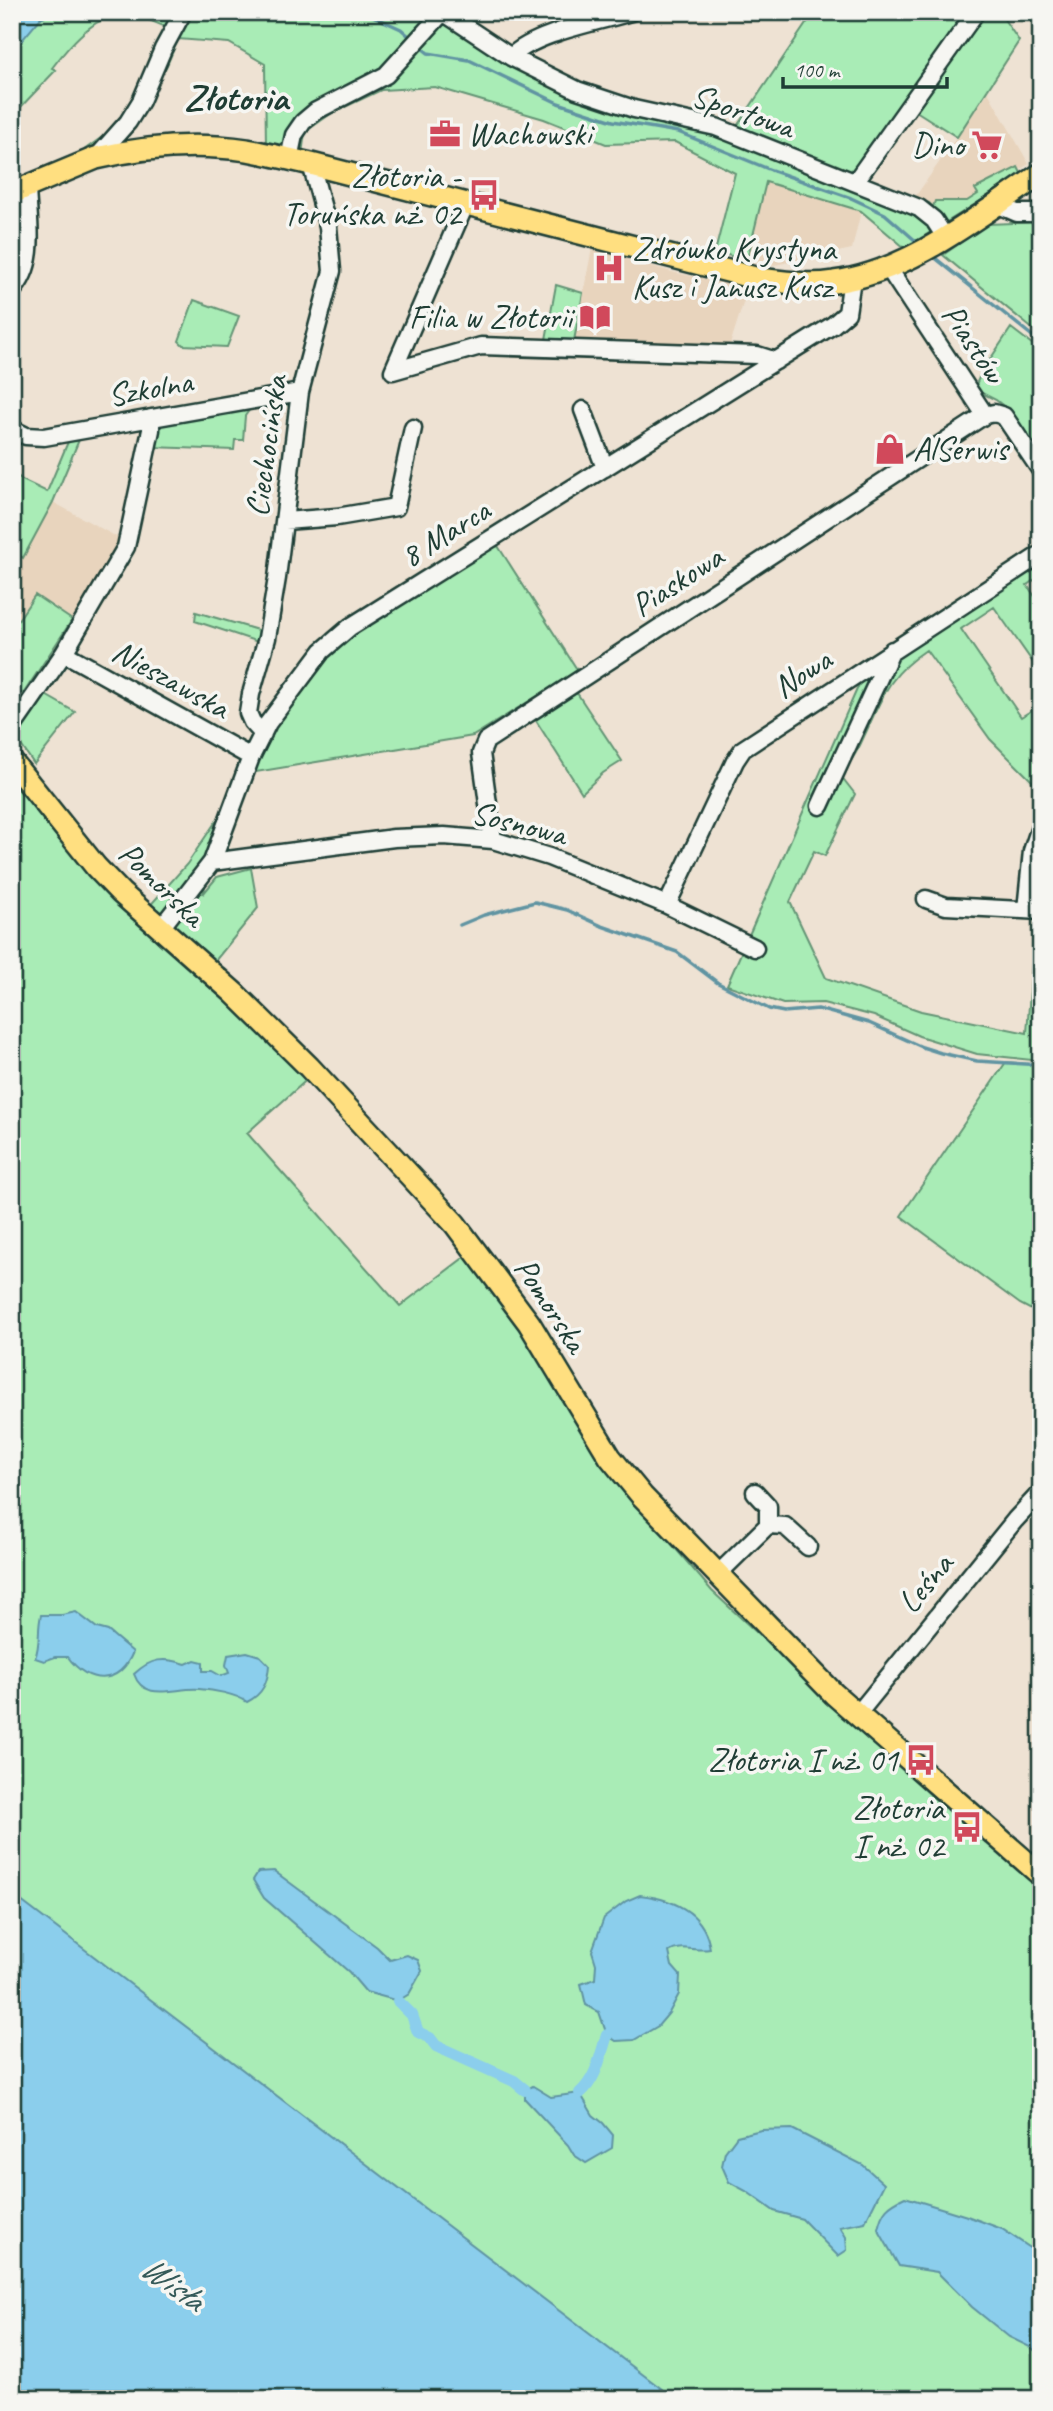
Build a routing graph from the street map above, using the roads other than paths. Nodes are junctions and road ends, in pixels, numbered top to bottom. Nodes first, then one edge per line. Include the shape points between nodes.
1 (183, 12) edge
2 (443, 12) edge
3 (631, 12) edge
4 (976, 12) edge
5 (463, 17) edge
6 (511, 57) junction
7 (96, 158) junction
8 (289, 159) junction
9 (311, 164) junction
10 (1041, 174) edge
11 (855, 182) junction
12 (20, 190) edge
13 (466, 203) junction
14 (996, 204) junction
15 (1041, 213) edge
16 (945, 237) junction
17 (889, 268) junction
18 (852, 279) junction
19 (12, 291) edge
20 (776, 361) junction
21 (300, 392) junction
22 (583, 410) dead end
23 (985, 415) junction
24 (151, 418) junction
25 (413, 428) dead end
26 (12, 429) edge
27 (605, 468) junction
28 (1041, 471) edge
29 (285, 520) junction
30 (1041, 554) edge
31 (892, 650) junction
32 (64, 653) junction
33 (12, 728) edge
34 (262, 734) junction
35 (251, 757) junction
36 (12, 762) edge
37 (820, 806) dead end
38 (1041, 824) edge
39 (493, 840) junction
40 (212, 862) junction
41 (926, 899) dead end
42 (667, 905) junction
43 (1034, 910) edge
44 (160, 929) junction
45 (755, 948) dead end
46 (755, 1492) dead end
47 (1041, 1492) edge
48 (768, 1525) junction
49 (808, 1547) dead end
50 (718, 1576) junction
51 (857, 1715) junction
52 (1041, 1875) edge

1 - 7 street via 141,101
2 - 5 street, Sportowa
2 - 8 street via 386,75 303,122 294,135
3 - 6 street via 547,36 521,47
4 - 11 street
5 - 6 street, Sportowa
6 - 11 street, Sportowa via 577,90 634,109 716,127
7 - 8 main road via 165,147 204,147
7 - 12 main road
8 - 9 main road
9 - 13 main road
9 - 21 street, Ciechocińska via 328,228 332,271
10 - 14 main road
11 - 16 street, Sportowa via 919,208
12 - 19 street via 28,259 26,273
13 - 18 main road via 759,279 807,284
13 - 20 street via 393,371 481,346 757,355
14 - 15 street via 1017,213
14 - 16 main road
16 - 17 main road
17 - 18 main road
17 - 23 street, Piastów
18 - 20 street, 8 Marca via 844,317
20 - 27 street, 8 Marca
21 - 24 street, Szkolna
21 - 29 street, Ciechocińska
22 - 27 street
23 - 28 street, Piastów via 1004,416
23 - 39 street, Piaskowa via 486,741 481,753
24 - 26 street, Szkolna via 44,437
24 - 32 street via 126,547
25 - 29 street via 396,508
27 - 34 street, 8 Marca via 350,627 295,686
29 - 34 street, Ciechocińska via 267,638 248,713
30 - 31 street, Nowa
31 - 37 street
31 - 42 street, Nowa via 743,749
32 - 33 street
32 - 35 street, Nieszawska
34 - 35 street, 8 Marca
35 - 40 street, 8 Marca
36 - 44 main road, Pomorska via 96,867
38 - 43 street via 1032,851
39 - 40 street, Sosnowa via 394,838
39 - 42 street, Sosnowa
40 - 44 street, 8 Marca
41 - 43 street via 946,906
42 - 45 street, Sosnowa
44 - 50 main road, Pomorska via 234,993 455,1224 514,1301 610,1457
46 - 48 street via 768,1506
47 - 51 street, Leśna
48 - 49 street via 785,1526
48 - 50 street
50 - 51 main road, Pomorska
51 - 52 main road, Pomorska

